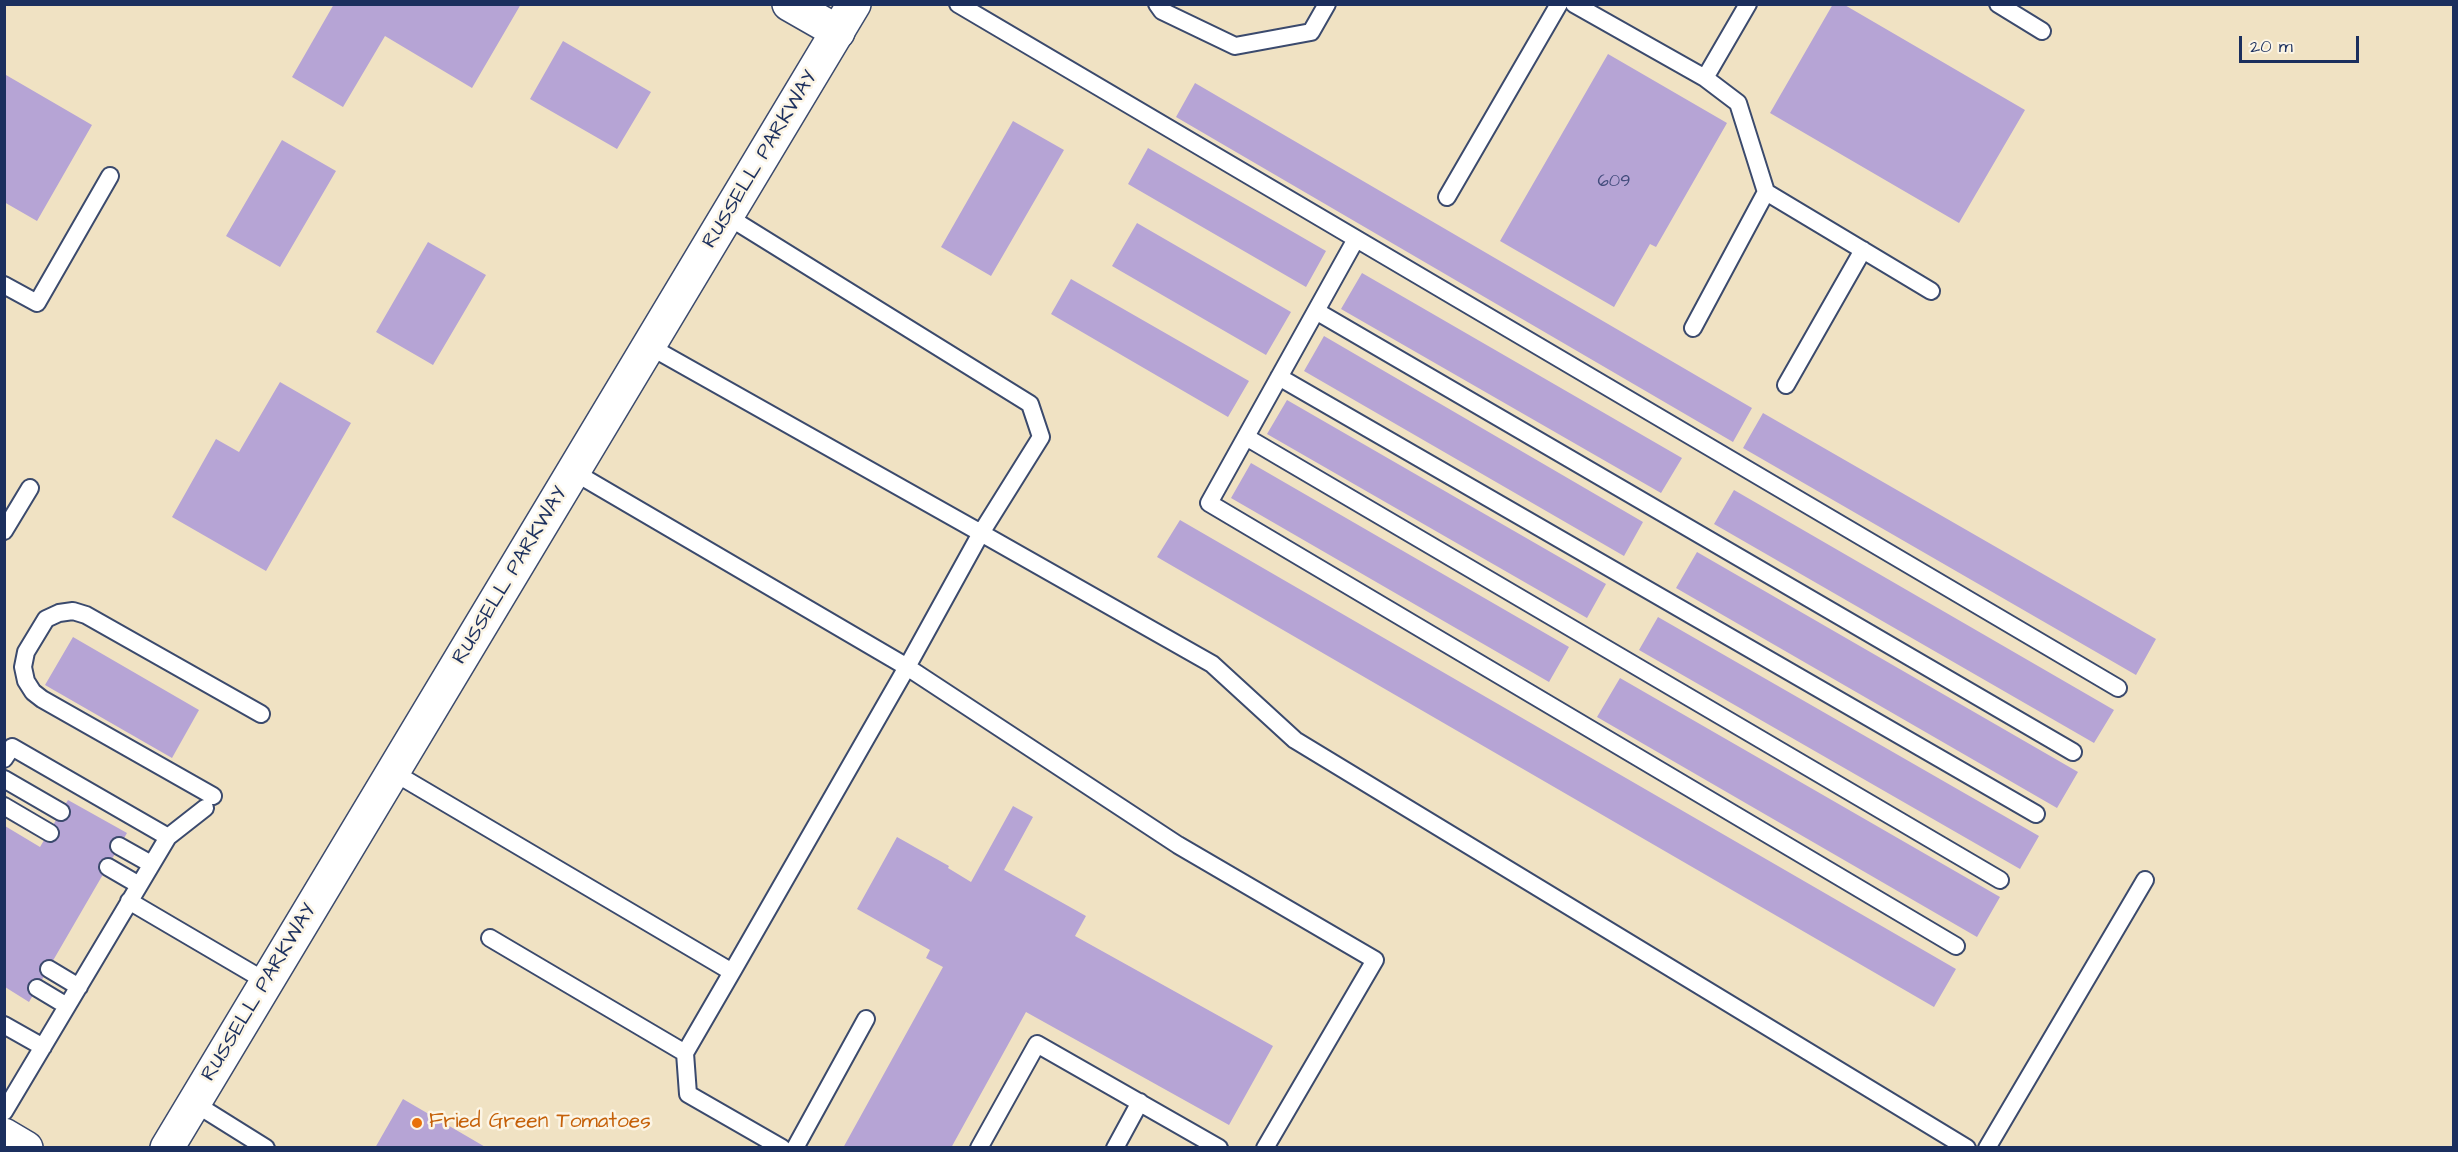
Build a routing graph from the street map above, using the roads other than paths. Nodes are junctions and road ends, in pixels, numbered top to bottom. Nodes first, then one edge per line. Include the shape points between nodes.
1 (789, 4) edge
2 (958, 4) edge
3 (1157, 4) edge
4 (1327, 4) edge
5 (1558, 4) edge
6 (1574, 4) edge
7 (1748, 4) edge
8 (1998, 4) edge
9 (1598, 10) edge
10 (846, 18) edge
11 (2042, 31) dead end
12 (1704, 78) junction
13 (110, 176) dead end
14 (1766, 192) junction
15 (1447, 197) dead end
16 (727, 216) junction
17 (1356, 239) junction
18 (1863, 250) junction
19 (4, 285) edge
20 (1931, 291) dead end
21 (1316, 311) junction
22 (1693, 328) dead end
23 (649, 346) junction
24 (1279, 377) junction
25 (1786, 385) dead end
26 (1246, 437) junction
27 (574, 472) junction
28 (30, 488) dead end
29 (4, 531) edge
30 (981, 533) junction
31 (907, 667) junction
32 (2118, 688) dead end
33 (261, 714) dead end
34 (2073, 752) dead end
35 (4, 759) edge
36 (393, 772) junction
37 (4, 779) edge
38 (4, 806) edge
39 (61, 812) dead end
40 (2036, 814) dead end
41 (50, 832) dead end
42 (168, 837) junction
43 (119, 846) dead end
44 (151, 864) junction
45 (108, 867) dead end
46 (2000, 880) dead end
47 (2145, 880) dead end
48 (139, 885) junction
49 (129, 901) junction
50 (490, 938) dead end
51 (1956, 946) dead end
52 (49, 969) dead end
53 (732, 972) junction
54 (267, 982) junction
55 (79, 987) junction
56 (37, 988) dead end
57 (67, 1006) junction
58 (866, 1019) dead end
59 (4, 1024) edge
60 (43, 1047) junction
61 (685, 1053) junction
62 (1140, 1102) junction
63 (194, 1103) junction
64 (4, 1112) edge
65 (4, 1135) edge
66 (26, 1148) edge
67 (167, 1148) edge
68 (266, 1148) edge
69 (782, 1148) edge
70 (795, 1148) edge
71 (979, 1148) edge
72 (1115, 1148) edge
73 (1219, 1148) edge
74 (1265, 1148) edge
75 (1967, 1148) edge
76 (1987, 1148) edge

1 - 10 main road
2 - 17 lane
3 - 4 lane via 1162,11 1235,46 1311,32
5 - 15 lane
6 - 9 lane
7 - 12 lane
8 - 11 lane
9 - 12 lane
10 - 16 main road, RUSSELL PARKWAY
12 - 14 lane via 1738,104
13 - 19 lane via 37,303
14 - 18 lane
14 - 22 lane
16 - 23 main road, RUSSELL PARKWAY
16 - 30 lane via 1030,404 1041,437
17 - 21 lane
17 - 32 lane
18 - 20 lane
18 - 25 lane
21 - 24 lane
21 - 34 lane
23 - 27 main road, RUSSELL PARKWAY
23 - 30 lane
24 - 26 lane
24 - 40 lane
26 - 46 lane
26 - 51 lane via 1209,503
27 - 31 lane
27 - 36 main road, RUSSELL PARKWAY
28 - 29 lane
30 - 31 lane
30 - 75 lane via 1212,664 1295,740
31 - 53 lane
31 - 74 lane via 1178,845 1375,960
33 - 42 lane via 86,615 73,611 46,619 26,652 23,667 33,692 209,802
35 - 42 lane via 12,747
36 - 53 lane
36 - 54 main road, RUSSELL PARKWAY
37 - 39 lane
38 - 41 lane
42 - 44 lane
43 - 44 lane
44 - 48 lane
45 - 48 lane
47 - 76 lane
48 - 49 lane
49 - 54 lane
49 - 55 lane
50 - 61 lane
52 - 55 lane
53 - 61 lane
54 - 63 main road, RUSSELL PARKWAY
55 - 57 lane
56 - 57 lane
57 - 60 lane
58 - 70 lane
59 - 60 lane
60 - 64 lane
61 - 69 lane via 688,1094
62 - 71 lane via 1037,1044
62 - 72 lane
62 - 73 lane
63 - 67 main road, RUSSELL PARKWAY
63 - 68 lane
65 - 66 main road

